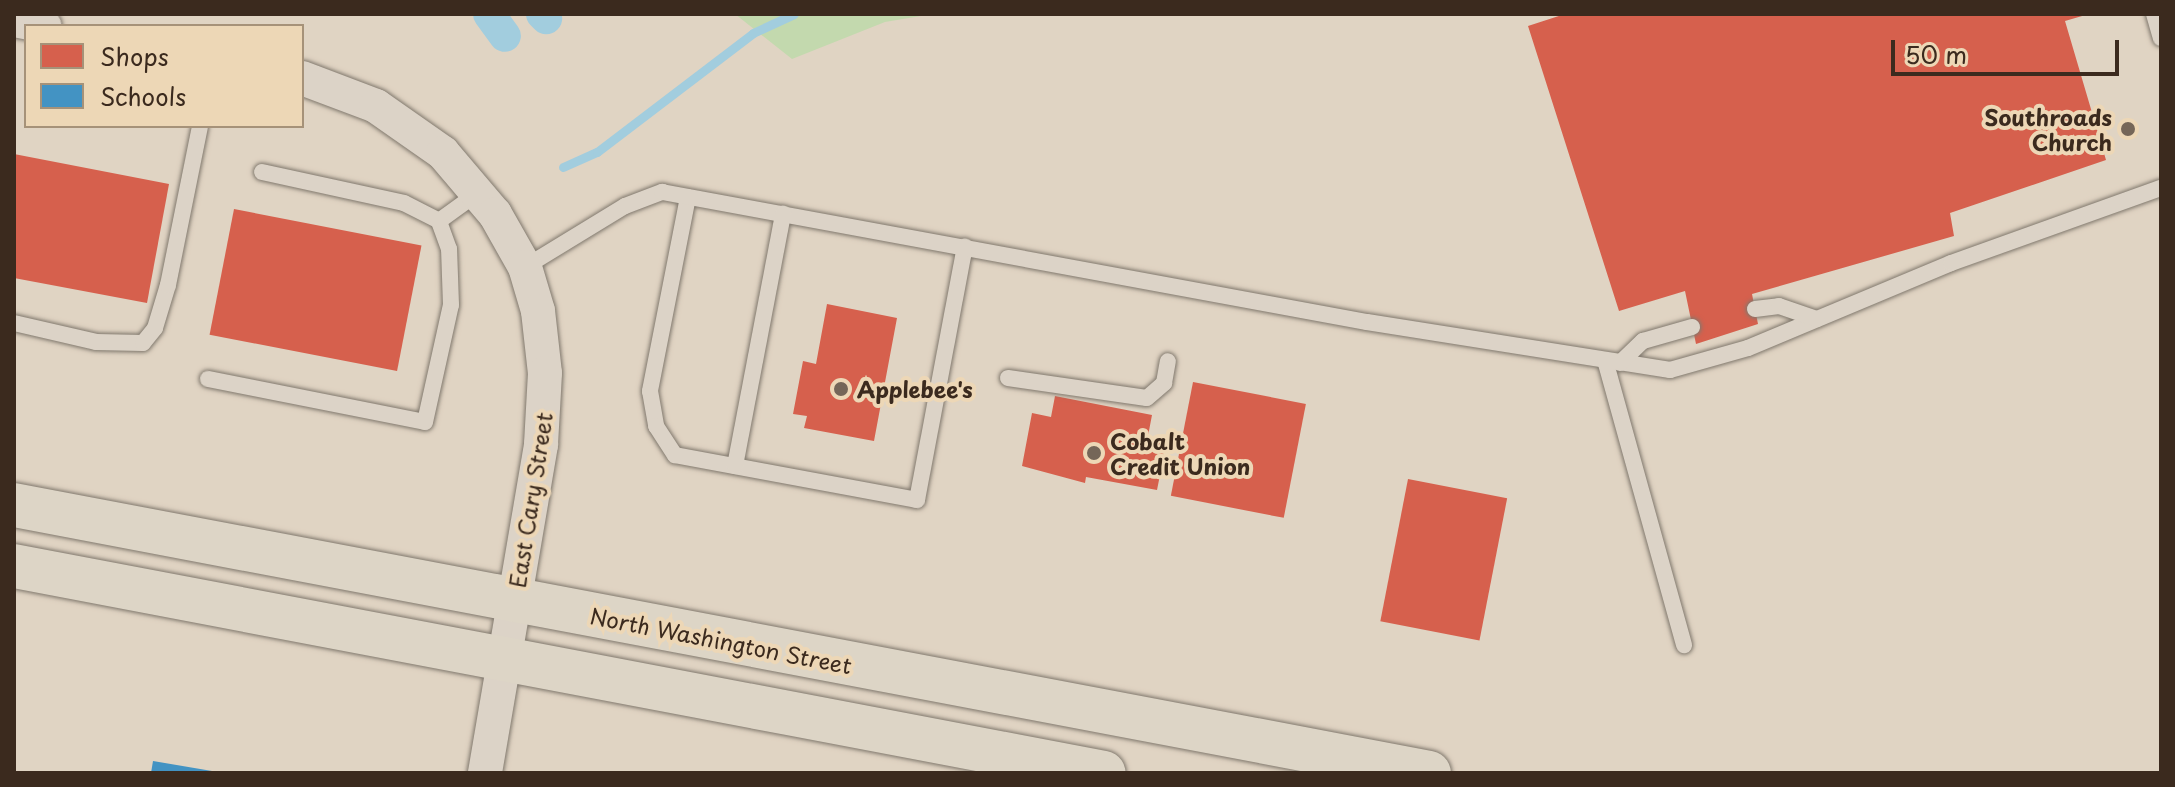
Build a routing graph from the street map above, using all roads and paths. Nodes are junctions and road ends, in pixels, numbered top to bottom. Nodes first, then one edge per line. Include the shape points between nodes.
1 (2154, 14) edge
2 (14, 20) edge
3 (34, 24) edge
4 (2161, 38) edge
5 (304, 79) edge
6 (200, 128) edge
7 (262, 172) dead end
8 (2161, 188) edge
9 (479, 192) junction
10 (688, 197) junction
11 (783, 214) junction
12 (439, 221) junction
13 (965, 247) junction
14 (525, 267) junction
15 (1755, 309) dead end
16 (1817, 319) junction
17 (14, 323) edge
18 (1692, 327) dead end
19 (1168, 361) dead end
20 (1612, 362) junction
21 (1008, 378) dead end
22 (208, 379) dead end
23 (735, 466) junction
24 (14, 505) edge
25 (14, 566) edge
26 (514, 600) junction
27 (1684, 645) dead end
28 (503, 658) junction
29 (485, 773) edge
30 (1104, 773) edge
31 (1429, 773) edge

1 - 4 lane
2 - 3 street
5 - 9 street, East Cary Street via 376,106 411,126
6 - 17 lane via 168,285 155,328 143,343 96,342
7 - 12 lane via 404,203
8 - 16 lane via 2034,231
9 - 12 lane
9 - 14 street, East Cary Street
10 - 11 lane
10 - 14 lane via 662,192 625,206
10 - 23 lane via 650,391 656,426 675,455
11 - 13 lane
11 - 23 lane
12 - 22 lane via 449,249 451,305 425,422
13 - 20 lane
13 - 23 lane via 917,500
14 - 26 street, East Cary Street via 538,311 544,408
15 - 16 lane via 1779,306
16 - 20 lane via 1748,348 1670,370
18 - 20 lane via 1643,341
19 - 21 lane via 1164,383 1147,398
20 - 27 lane
24 - 26 main road, North Washington Street
25 - 28 main road
26 - 28 street, East Cary Street
26 - 31 main road, North Washington Street
28 - 29 street, East Cary Street
28 - 30 main road

